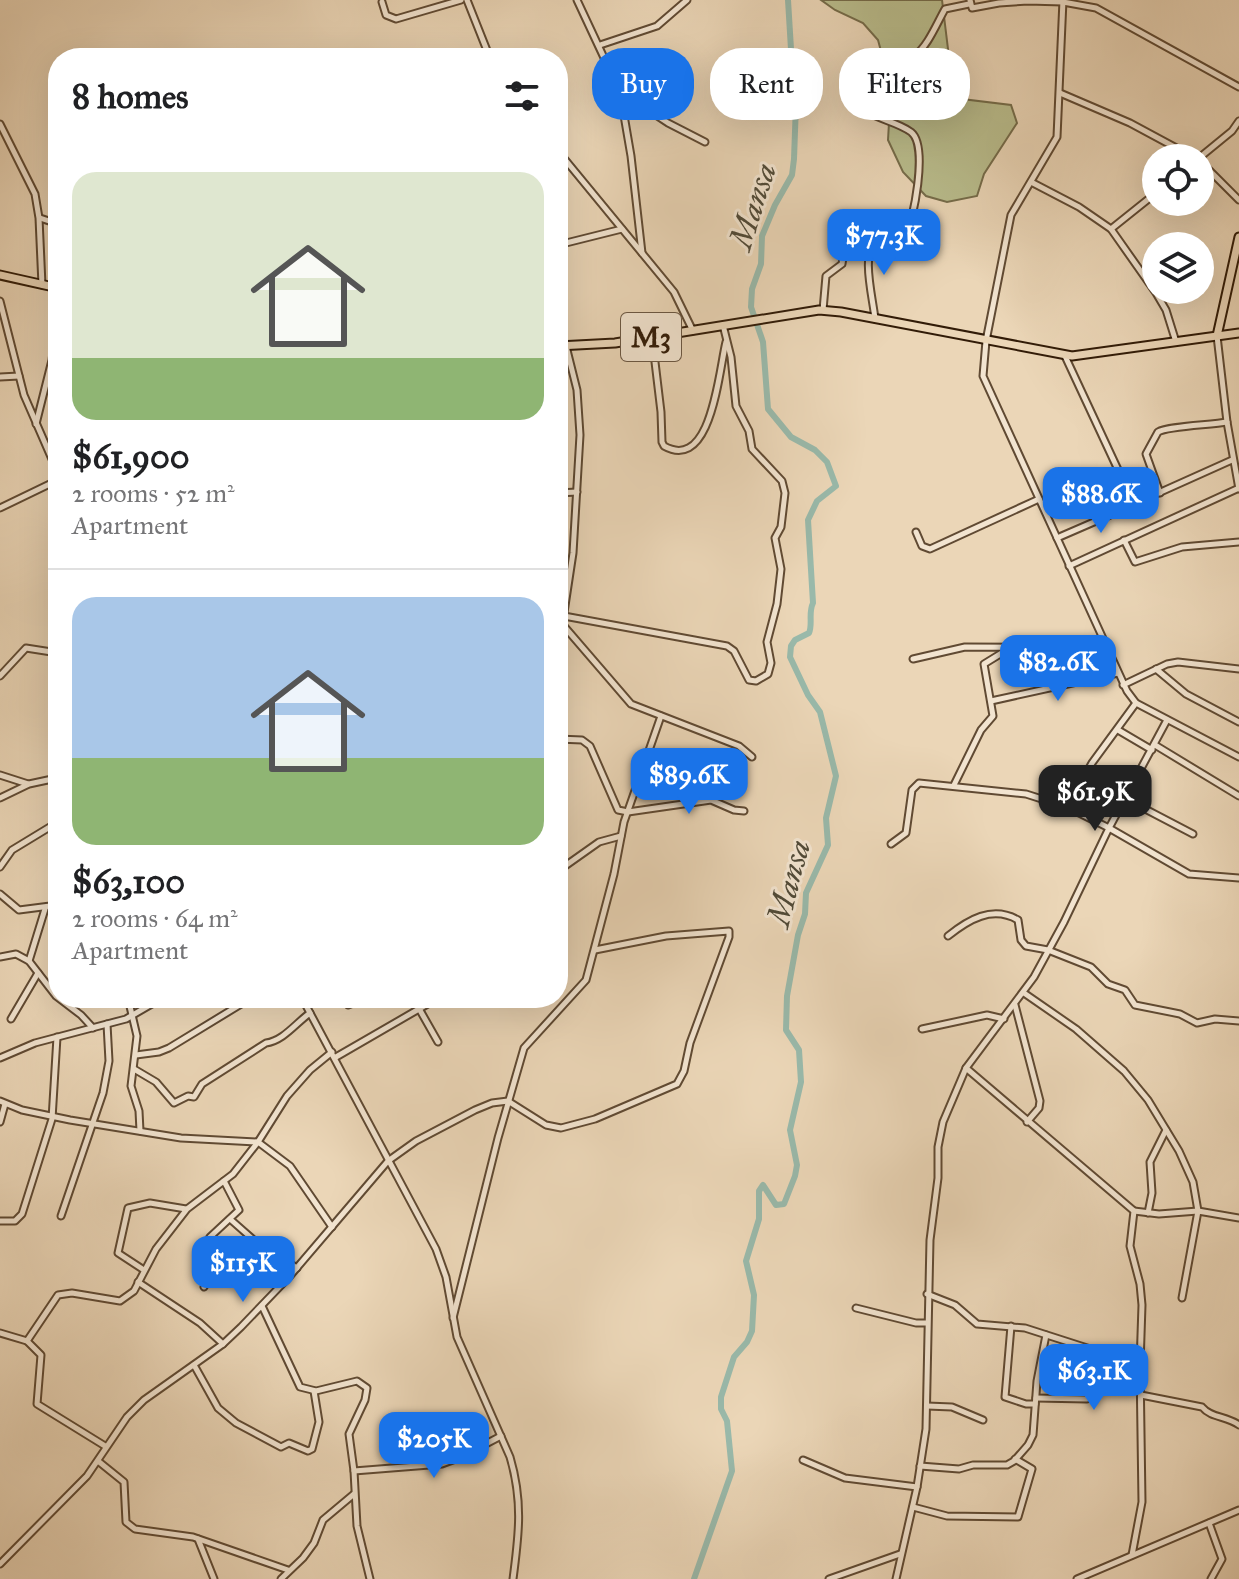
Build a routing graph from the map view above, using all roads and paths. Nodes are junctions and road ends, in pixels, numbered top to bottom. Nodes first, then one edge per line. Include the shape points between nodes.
1 (464, 0) edge
2 (577, 0) edge
3 (687, 0) edge
4 (1063, 1) edge
5 (382, 2) dead end
6 (970, 2) edge
7 (600, 45) junction
8 (486, 48) edge
9 (601, 48) edge
10 (1239, 87) edge
11 (1060, 93) junction
12 (625, 120) edge
13 (663, 120) edge
14 (1239, 121) edge
15 (0, 124) edge
16 (705, 142) dead end
17 (1170, 144) edge
18 (1214, 146) edge
19 (568, 163) edge
20 (1214, 175) edge
21 (1031, 182) junction
22 (1239, 200) edge
23 (1142, 204) edge
24 (39, 218) junction
25 (48, 221) edge
26 (848, 225) dead end
27 (622, 229) junction
28 (1111, 229) junction
29 (1239, 237) edge
30 (568, 242) edge
31 (642, 253) junction
32 (0, 275) edge
33 (42, 285) junction
34 (48, 286) edge
35 (0, 301) edge
36 (823, 310) junction
37 (875, 319) junction
38 (723, 325) junction
39 (693, 331) junction
40 (1239, 333) edge
41 (1217, 336) junction
42 (652, 337) junction
43 (727, 338) junction
44 (986, 341) junction
45 (1176, 343) junction
46 (568, 345) edge
47 (1065, 356) junction
48 (568, 371) edge
49 (48, 375) edge
50 (19, 376) junction
51 (0, 377) edge
52 (1227, 422) junction
53 (35, 425) junction
54 (48, 452) edge
55 (1232, 460) junction
56 (48, 485) edge
57 (1239, 489) edge
58 (568, 492) edge
59 (577, 492) junction
60 (1160, 493) junction
61 (1039, 499) junction
62 (1134, 504) junction
63 (0, 508) edge
64 (916, 532) dead end
65 (1057, 538) junction
66 (1124, 540) junction
67 (1239, 542) edge
68 (1069, 566) junction
69 (568, 588) edge
70 (568, 617) edge
71 (568, 630) edge
72 (1012, 647) junction
73 (1107, 648) junction
74 (48, 651) edge
75 (913, 659) dead end
76 (1156, 669) junction
77 (1239, 669) edge
78 (1118, 673) junction
79 (0, 676) edge
80 (1123, 685) junction
81 (991, 701) junction
82 (1136, 703) junction
83 (661, 716) junction
84 (1167, 720) junction
85 (1239, 722) edge
86 (1118, 730) junction
87 (568, 740) edge
88 (1154, 748) junction
89 (752, 757) dead end
90 (1239, 757) edge
91 (0, 775) edge
92 (1082, 779) junction
93 (48, 781) edge
94 (1239, 782) edge
95 (29, 784) junction
96 (954, 785) junction
97 (1236, 794) edge
98 (1127, 796) junction
99 (0, 798) edge
100 (1067, 807) junction
101 (744, 811) dead end
102 (628, 812) junction
103 (48, 828) edge
104 (1109, 828) junction
105 (1193, 834) dead end
106 (621, 836) junction
107 (891, 844) dead end
108 (568, 864) edge
109 (0, 867) edge
110 (1239, 878) edge
111 (0, 894) edge
112 (48, 908) edge
113 (45, 909) junction
114 (948, 936) dead end
115 (595, 950) junction
116 (1048, 950) junction
117 (0, 957) edge
118 (29, 961) junction
119 (38, 973) junction
120 (48, 986) edge
121 (1024, 993) junction
122 (568, 999) edge
123 (1015, 1005) junction
124 (72, 1008) edge
125 (131, 1008) edge
126 (146, 1008) edge
127 (235, 1008) edge
128 (307, 1008) edge
129 (560, 1008) edge
130 (419, 1009) joint
131 (310, 1013) junction
132 (134, 1016) junction
133 (11, 1019) dead end
134 (1004, 1019) junction
135 (1239, 1021) edge
136 (107, 1024) junction
137 (93, 1028) junction
138 (922, 1029) dead end
139 (57, 1037) junction
140 (438, 1042) dead end
141 (334, 1054) junction
142 (136, 1055) junction
143 (0, 1058) edge
144 (966, 1068) junction
145 (134, 1069) junction
146 (508, 1101) junction
147 (3, 1102) edge
148 (53, 1115) junction
149 (0, 1122) edge
150 (1027, 1122) junction
151 (93, 1124) junction
152 (1167, 1130) junction
153 (140, 1131) junction
154 (258, 1142) junction
155 (388, 1161) junction
156 (224, 1181) junction
157 (187, 1209) junction
158 (1134, 1211) junction
159 (1198, 1211) junction
160 (1148, 1213) junction
161 (61, 1216) dead end
162 (1239, 1218) edge
163 (230, 1219) junction
164 (0, 1221) edge
165 (332, 1227) junction
166 (256, 1242) junction
167 (297, 1268) junction
168 (144, 1270) junction
169 (231, 1278) dead end
170 (138, 1282) junction
171 (204, 1287) dead end
172 (927, 1294) junction
173 (1182, 1298) dead end
174 (262, 1305) junction
175 (856, 1308) dead end
176 (453, 1318) junction
177 (926, 1323) junction
178 (1011, 1326) junction
179 (0, 1333) edge
180 (1046, 1335) junction
181 (27, 1341) junction
182 (223, 1344) junction
183 (1101, 1353) junction
184 (194, 1365) junction
185 (1140, 1365) junction
186 (314, 1391) junction
187 (1141, 1395) junction
188 (1035, 1401) junction
189 (927, 1406) junction
190 (983, 1420) dead end
191 (1239, 1425) edge
192 (501, 1436) junction
193 (105, 1446) junction
194 (1015, 1459) junction
195 (803, 1460) dead end
196 (98, 1461) junction
197 (920, 1466) junction
198 (354, 1471) junction
199 (917, 1487) junction
200 (355, 1494) junction
201 (913, 1507) junction
202 (1239, 1510) edge
203 (1209, 1523) junction
204 (198, 1539) junction
205 (901, 1554) junction
206 (1132, 1555) junction
207 (0, 1564) edge
208 (288, 1570) junction
209 (214, 1579) edge
210 (281, 1579) edge
211 (370, 1579) edge
212 (513, 1579) edge
213 (829, 1579) edge
214 (896, 1579) edge
215 (1077, 1579) edge
216 (1211, 1579) edge

1 - 5 street via 396,19 386,15
1 - 8 street
2 - 7 street
3 - 7 street via 657,26
4 - 6 street via 972,8
4 - 10 street via 1108,13
4 - 11 street
6 - 37 street via 945,9 917,55 869,78 850,94 859,108 912,132 920,153 905,240 877,238 869,247
7 - 9 street
11 - 17 street
11 - 21 street via 1057,137
12 - 31 street
13 - 16 street
14 - 18 street
15 - 24 street via 31,185
19 - 27 street
20 - 22 street
21 - 28 street
21 - 44 street via 1011,215
23 - 28 street
24 - 25 street
24 - 33 street
26 - 36 street via 842,264 826,276
27 - 30 street
27 - 31 street
28 - 45 street via 1166,310
29 - 41 main road
31 - 39 street via 674,292
32 - 33 main road
33 - 34 main road
35 - 50 street
36 - 37 main road, M3
36 - 38 main road, M3
37 - 44 main road, M3
38 - 39 main road, M3
38 - 43 street
39 - 42 main road, M3
40 - 41 main road, M3
41 - 45 main road, M3
41 - 52 street
42 - 43 street via 662,442 676,450 693,445 706,427
42 - 46 main road, M3
43 - 70 street via 736,406 752,449 782,481 785,493 775,538 781,569 767,642 768,674 749,680 727,646
44 - 47 main road, M3
44 - 61 street via 983,376
45 - 47 main road, M3
47 - 62 street
48 - 59 street via 580,414
49 - 53 street
50 - 51 street
50 - 53 street
52 - 55 street
52 - 60 street via 1158,432 1146,454
53 - 54 street
55 - 57 street
55 - 60 street
56 - 63 street
57 - 66 street
58 - 59 street
59 - 69 street
60 - 62 street
61 - 64 street via 930,549
61 - 65 street
62 - 65 street
65 - 68 street
66 - 67 street via 1135,562 1182,547
66 - 68 street
68 - 73 street
71 - 83 street via 631,704
72 - 73 street
72 - 75 street via 965,647
72 - 81 street via 984,664
73 - 78 street
74 - 79 street via 26,648
76 - 77 street via 1178,662
76 - 80 street
76 - 85 street via 1186,694
78 - 80 street
78 - 81 street
80 - 82 street
81 - 96 street via 993,716
82 - 84 street
82 - 86 street
83 - 89 street via 739,746
83 - 102 street
84 - 88 street
84 - 90 street
86 - 88 street
86 - 92 street
87 - 102 street via 587,742 615,807
88 - 97 street
88 - 98 street
91 - 95 street
92 - 98 street
92 - 100 street
93 - 95 street
94 - 97 street
95 - 99 street
96 - 100 street via 1026,794
96 - 107 street via 916,784 908,829
98 - 104 street
98 - 105 street
100 - 104 street
101 - 102 street via 711,800
102 - 106 street
103 - 109 street via 12,850
104 - 110 street via 1189,874
104 - 116 street
106 - 108 street via 599,842
106 - 115 street
111 - 113 street via 16,909
112 - 113 street
113 - 118 street
114 - 116 street via 972,918 1010,916 1019,923 1023,944
115 - 122 street via 586,980
115 - 146 street via 729,931 680,1080 666,1091 561,1128 546,1125
116 - 121 street
116 - 135 street via 1091,967 1108,984 1125,990 1139,1007 1180,1014 1197,1023
117 - 118 street via 16,954
118 - 119 street
119 - 120 street
119 - 133 street
121 - 123 street
121 - 152 street via 1104,1052 1148,1100
123 - 134 street
123 - 150 street via 1040,1101
124 - 137 street
125 - 132 street
126 - 132 street
127 - 142 street via 169,1048
128 - 131 street
129 - 146 street via 526,1044
130 - 140 street
130 - 141 street
131 - 141 street
131 - 145 street via 277,1041 202,1084 194,1097 174,1103 156,1082
132 - 136 street
132 - 142 street
134 - 138 street via 980,1016
134 - 144 street
136 - 137 street
136 - 151 street via 108,1067
137 - 139 street
139 - 143 street
139 - 148 street
141 - 154 street via 310,1070 287,1096
141 - 155 street
142 - 145 street
144 - 150 street
144 - 172 street via 940,1136
145 - 153 street via 131,1086
146 - 155 street via 475,1110
146 - 176 street
147 - 148 street
147 - 149 street
148 - 151 street
148 - 164 street via 22,1214 15,1221
150 - 158 street
151 - 153 street
151 - 161 street
152 - 159 street via 1193,1182
152 - 160 street via 1150,1162
153 - 154 street
154 - 156 street
154 - 165 street via 290,1166
155 - 165 street
155 - 176 street via 436,1249
156 - 157 street
156 - 163 street via 239,1210
157 - 168 street
157 - 168 street via 150,1203 128,1208 118,1256
158 - 160 street
158 - 185 street via 1130,1237 1142,1305
159 - 160 street
159 - 162 street
159 - 173 street
163 - 166 street
163 - 171 street via 206,1243 203,1252 217,1262
165 - 167 street
166 - 167 street
166 - 169 street
167 - 174 street
168 - 170 street
170 - 181 street via 120,1301 58,1295
170 - 182 street
172 - 177 street
172 - 178 street via 955,1305 977,1324
174 - 182 street
174 - 186 street via 300,1387
175 - 177 street
176 - 192 street
177 - 189 street
178 - 180 street
178 - 188 street via 1005,1397 1026,1404
179 - 181 street
180 - 183 street
180 - 188 street
181 - 193 street via 41,1355 37,1404
182 - 184 street
183 - 185 street
183 - 188 street via 1087,1399
184 - 186 street via 218,1408 281,1447 289,1443 312,1449 319,1422
184 - 193 street via 144,1400
185 - 187 street
186 - 198 street via 357,1381 367,1388 349,1434
187 - 191 street via 1202,1407
187 - 206 street via 1142,1502
188 - 194 street via 1032,1439
189 - 190 street via 952,1407
189 - 197 street
192 - 198 street via 442,1464
192 - 212 street via 520,1501
193 - 196 street
194 - 197 street via 1007,1465 959,1469
194 - 201 street via 1032,1469 1018,1517 947,1516
195 - 199 street via 845,1478
196 - 204 street via 124,1482 128,1524
196 - 207 street
197 - 199 street
198 - 200 street
199 - 201 street
200 - 208 street via 323,1520 308,1551
200 - 211 street
201 - 205 street
202 - 203 street
203 - 206 street
203 - 216 street via 1222,1559
204 - 208 street
204 - 209 street
205 - 213 street
205 - 214 street
206 - 215 street
208 - 210 street

